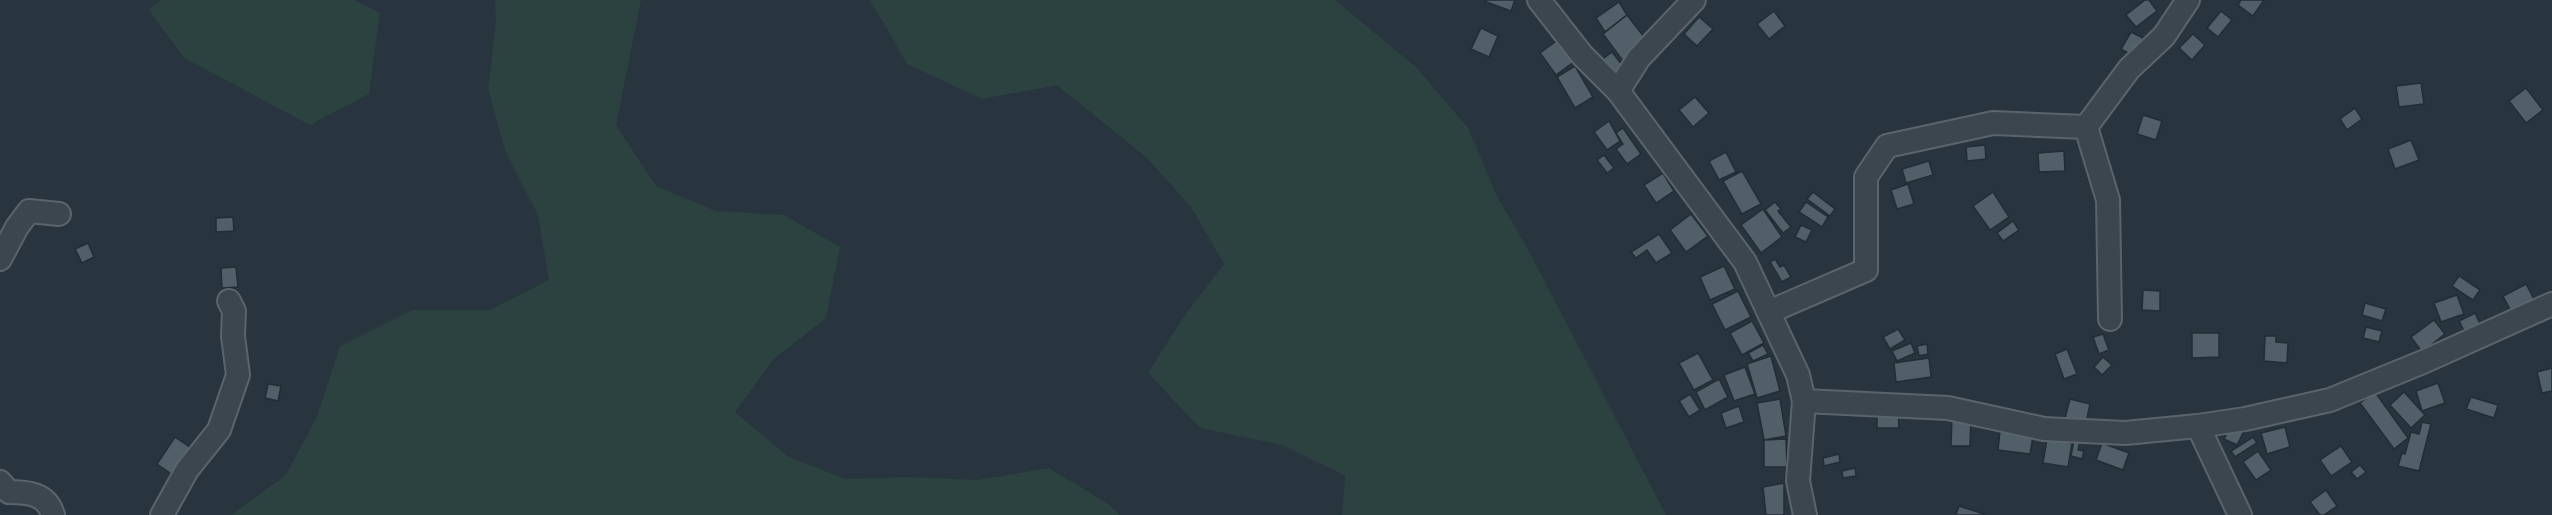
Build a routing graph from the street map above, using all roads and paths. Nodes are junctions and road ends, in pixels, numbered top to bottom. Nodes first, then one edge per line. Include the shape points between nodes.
1 (1539, 0) edge
2 (1694, 0) edge
3 (2188, 0) edge
4 (1618, 91) junction
5 (2086, 127) junction
6 (59, 214) dead end
7 (0, 259) edge
8 (229, 301) dead end
9 (2552, 304) edge
10 (1769, 312) junction
11 (2110, 319) dead end
12 (1804, 401) junction
13 (2198, 426) junction
14 (0, 482) edge
15 (53, 515) edge
16 (162, 515) edge
17 (1805, 515) edge
18 (2240, 515) edge

1 - 4 street via 1582,55
2 - 4 street via 1639,58
3 - 5 street via 2164,36 2129,69
4 - 10 street via 1745,262
5 - 10 street via 1993,123 1887,146 1866,177 1866,270
5 - 11 street via 2108,200
6 - 7 street via 28,212
8 - 16 street via 234,312 238,375 219,430 186,470
9 - 13 street via 2330,399
10 - 12 street via 1798,375
12 - 13 street via 1948,408 2044,429 2126,433
12 - 17 street via 1798,481
13 - 18 street
14 - 15 street via 9,492 32,492 50,505

